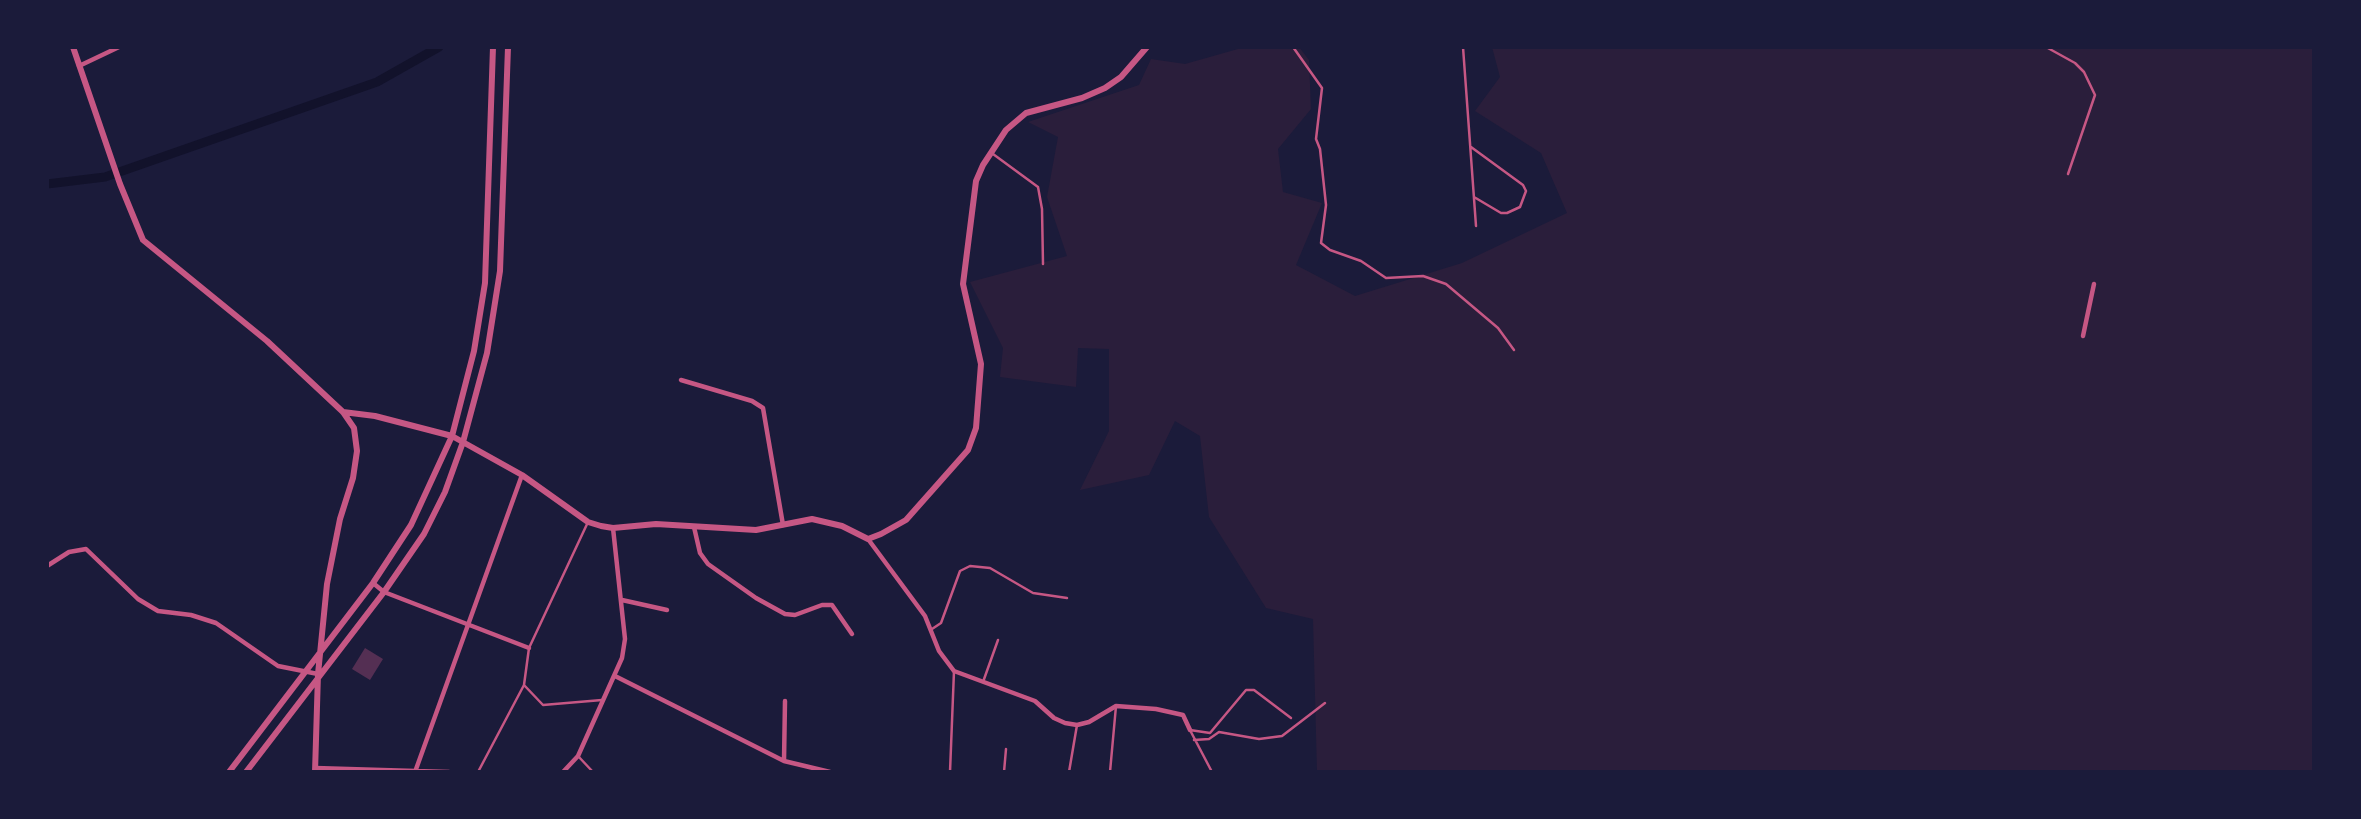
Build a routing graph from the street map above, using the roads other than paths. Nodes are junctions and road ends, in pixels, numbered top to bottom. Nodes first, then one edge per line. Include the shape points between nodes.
1 (73, 47) edge
2 (119, 47) edge
3 (493, 47) edge
4 (508, 47) edge
5 (1147, 47) edge
6 (1293, 47) edge
7 (1463, 47) edge
8 (2046, 47) edge
9 (79, 66) junction
10 (1471, 147) junction
11 (990, 152) junction
12 (2068, 174) dead end
13 (1474, 197) junction
14 (1476, 226) dead end
15 (1043, 264) dead end
16 (2094, 284) dead end
17 (2083, 336) dead end
18 (1514, 350) dead end
19 (681, 380) dead end
20 (342, 412) junction
21 (452, 436) junction
22 (463, 442) junction
23 (522, 475) junction
24 (588, 522) junction
25 (784, 526) junction
26 (694, 527) junction
27 (613, 528) junction
28 (868, 539) junction
29 (47, 566) edge
30 (373, 583) junction
31 (384, 592) junction
32 (1068, 598) dead end
33 (622, 600) junction
34 (667, 610) dead end
35 (468, 624) junction
36 (932, 629) junction
37 (852, 634) dead end
38 (998, 640) dead end
39 (322, 647) junction
40 (529, 649) junction
41 (954, 671) junction
42 (303, 672) junction
43 (318, 674) junction
44 (615, 676) junction
45 (983, 682) junction
46 (524, 685) junction
47 (602, 700) junction
48 (785, 701) dead end
49 (1325, 704) dead end
50 (1116, 706) junction
51 (1291, 718) dead end
52 (1077, 725) junction
53 (1190, 730) junction
54 (1194, 740) junction
55 (1006, 749) dead end
56 (578, 756) junction
57 (784, 761) junction
58 (315, 770) edge
59 (416, 770) edge
60 (229, 772) edge
61 (246, 772) edge
62 (449, 772) edge
63 (478, 772) edge
64 (563, 772) edge
65 (593, 772) edge
66 (830, 772) edge
67 (950, 772) edge
68 (1004, 772) edge
69 (1069, 772) edge
70 (1110, 772) edge
71 (1212, 772) edge

1 - 9 street
2 - 9 street
3 - 21 street via 485,282 474,351
4 - 22 street via 500,271 487,353
5 - 11 street via 1105,88 1026,113
6 - 18 lane via 1322,88 1316,139 1325,205 1321,243 1362,261 1386,278 1423,276 1446,284 1498,328
7 - 10 lane
8 - 12 lane via 2075,63 2095,95
9 - 20 street via 143,240 267,341
10 - 13 lane
10 - 13 lane via 1526,191 1520,207 1507,213
11 - 15 lane via 1038,187
11 - 28 street via 976,181 963,284 981,363 973,439 906,520
13 - 14 lane
16 - 17 street
19 - 25 street via 763,408
20 - 21 street
20 - 39 street via 354,428 357,451 327,584
21 - 22 street
21 - 30 street via 411,525
22 - 23 street
22 - 31 street via 424,534
23 - 24 street
23 - 35 street
24 - 27 street
24 - 40 lane
25 - 26 street via 756,530
25 - 28 street via 812,519 828,521
26 - 27 street
26 - 37 street via 700,553 708,564 747,592 785,614 832,605
27 - 33 street
28 - 36 street
29 - 42 street via 69,552 86,549 138,599 158,611 216,623 278,666
30 - 31 street
30 - 39 street
31 - 35 street
31 - 43 street
32 - 36 lane via 1033,593 990,568 970,566 960,571 941,623
33 - 34 street
33 - 44 street via 625,639
35 - 40 street
35 - 59 street
36 - 41 street via 939,651
38 - 45 lane
39 - 42 street
39 - 43 street
40 - 46 lane
41 - 45 street
41 - 67 lane
42 - 43 street
42 - 60 street
43 - 58 street
43 - 61 street
44 - 47 street
44 - 57 street
45 - 52 street via 1035,701 1054,718
46 - 47 lane via 543,705
46 - 63 lane
47 - 56 street
48 - 57 street
49 - 54 lane via 1282,736 1259,739 1219,732 1209,739
50 - 52 street
50 - 53 street via 1183,715
50 - 70 lane
51 - 53 lane via 1254,691 1246,691 1210,733
52 - 69 lane
53 - 54 lane
54 - 71 lane
55 - 68 lane
56 - 64 street
56 - 65 lane
57 - 66 street
58 - 59 street
59 - 62 street

